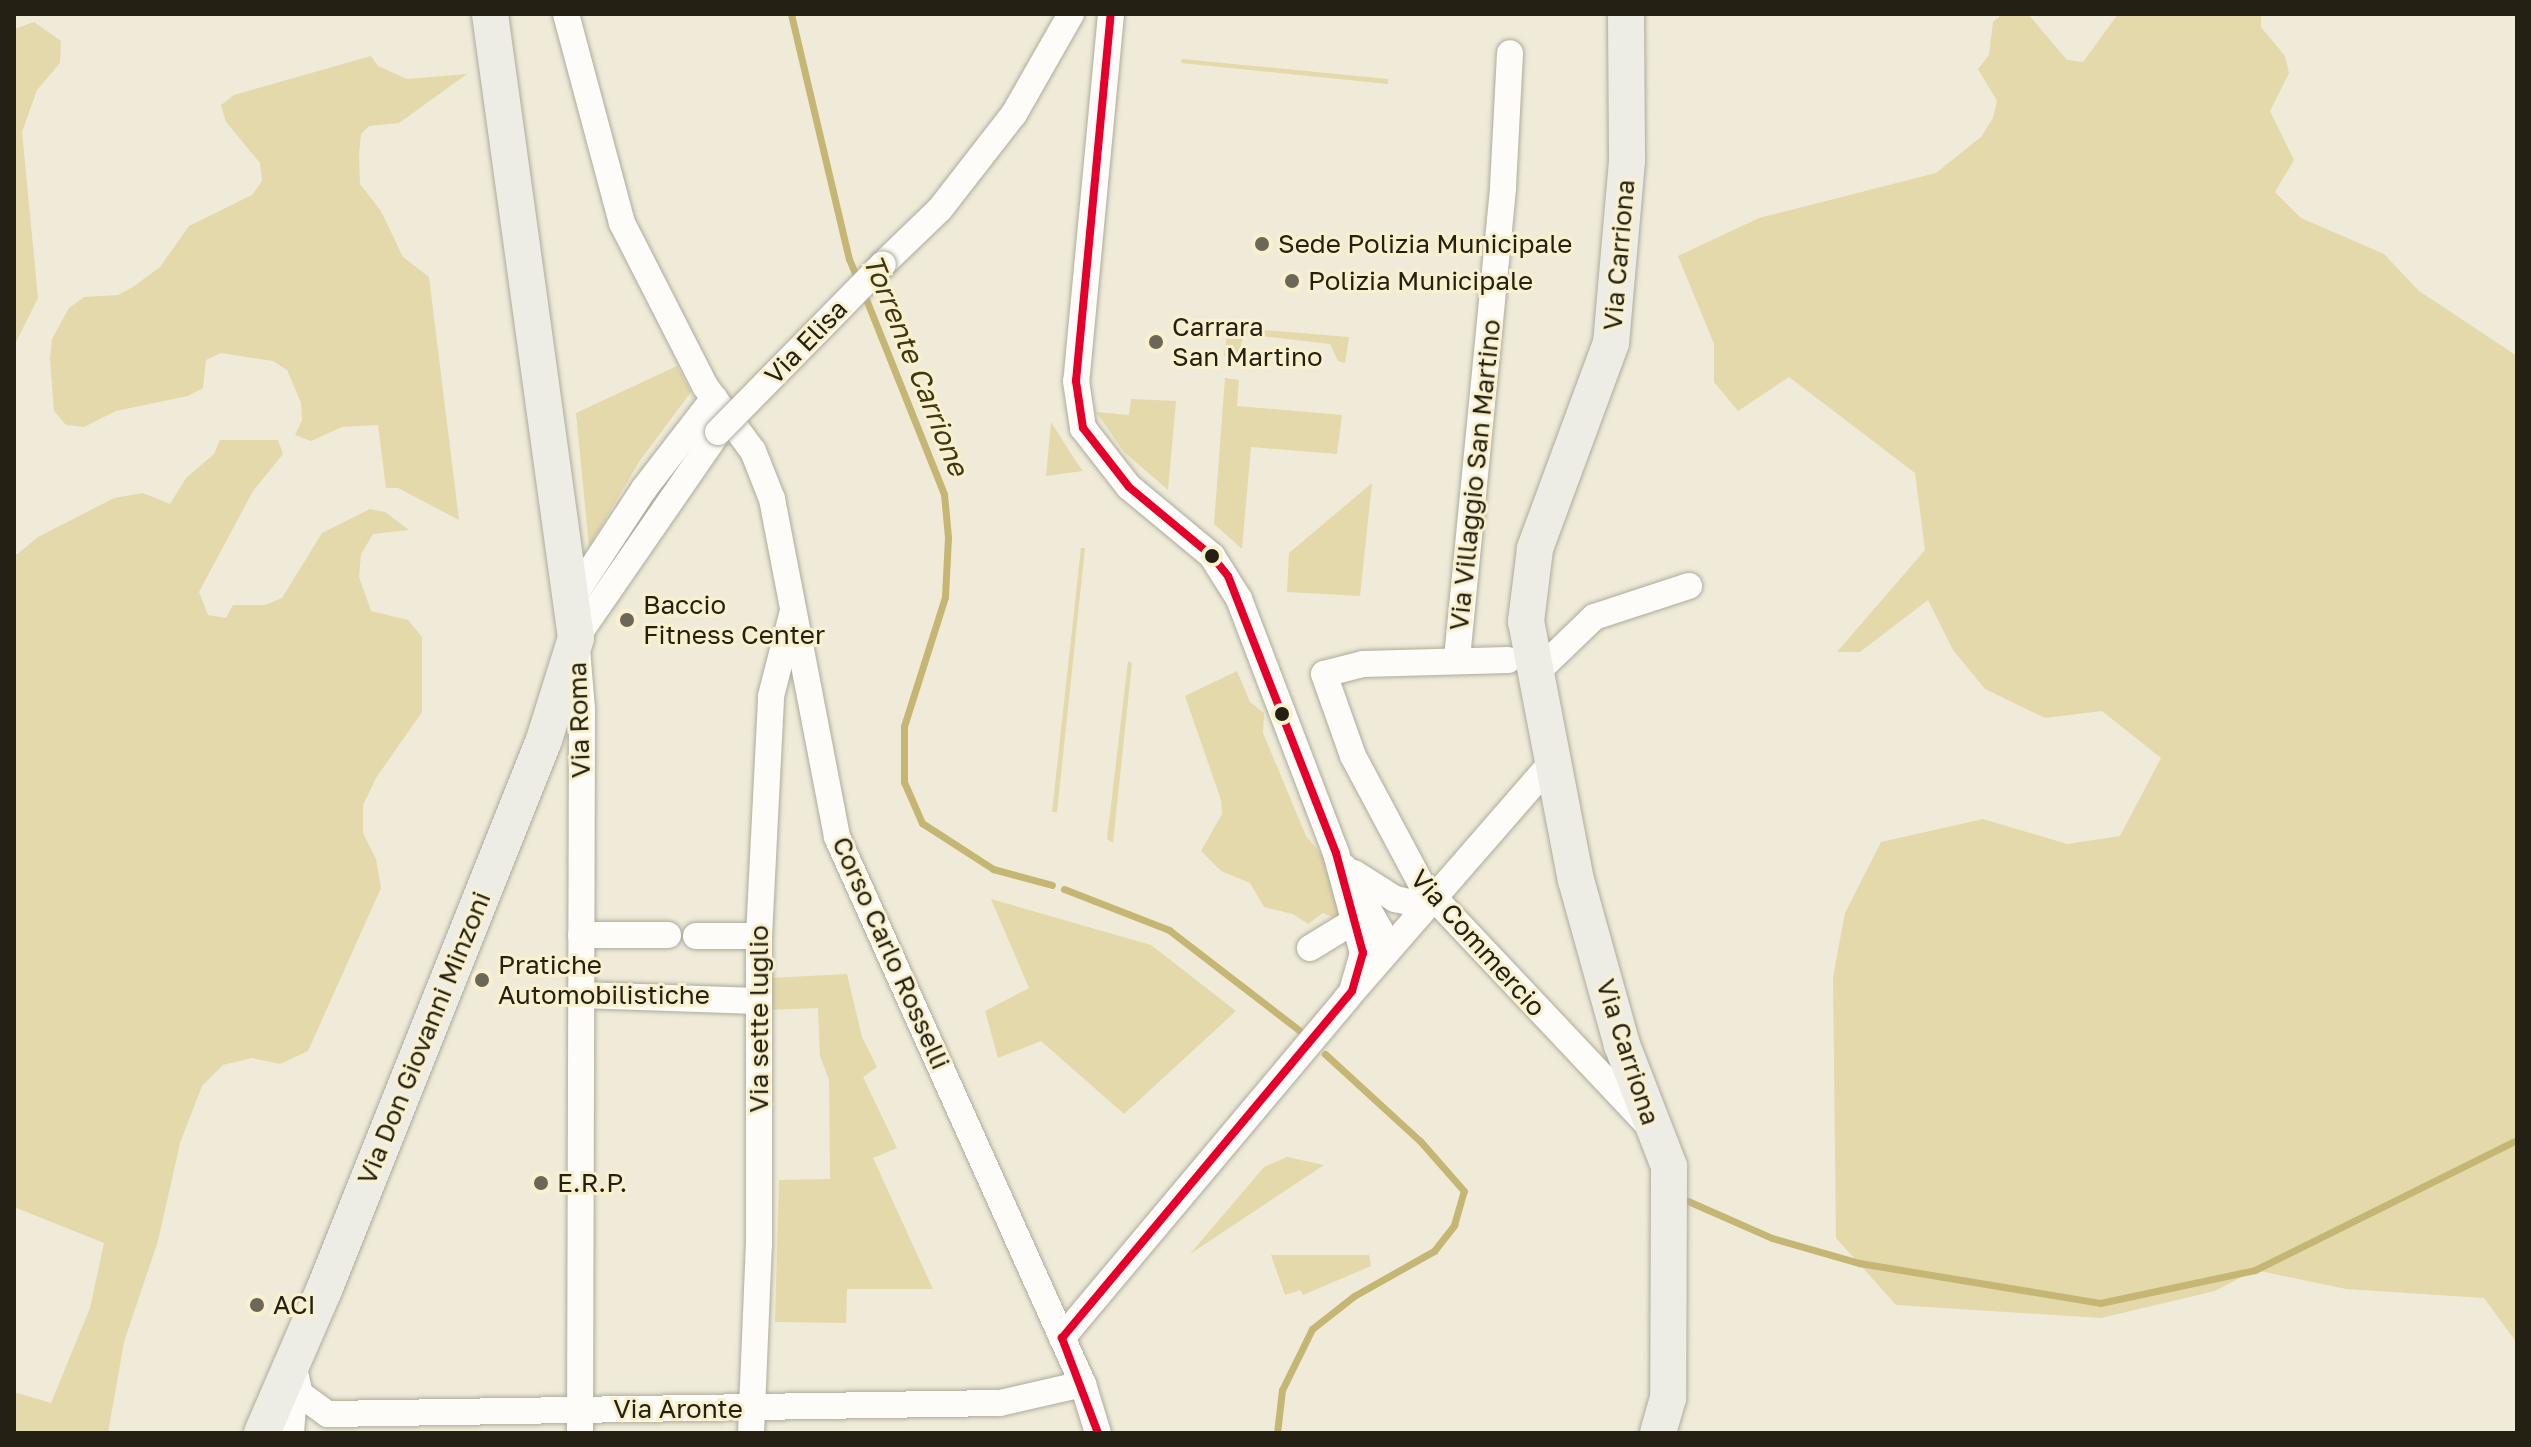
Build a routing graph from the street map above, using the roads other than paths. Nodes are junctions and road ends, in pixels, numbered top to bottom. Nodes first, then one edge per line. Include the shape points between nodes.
1 (490, 14) edge
2 (566, 14) edge
3 (1071, 14) edge
4 (1111, 14) edge
5 (1626, 14) edge
6 (1510, 53) dead end
7 (714, 398) junction
8 (1689, 586) dead end
9 (573, 597) junction
10 (794, 607) junction
11 (576, 638) junction
12 (1457, 658) junction
13 (1522, 667) junction
14 (1551, 763) junction
15 (1336, 853) junction
16 (1410, 868) junction
17 (1361, 878) junction
18 (1431, 902) junction
19 (1351, 923) junction
20 (581, 935) junction
21 (668, 935) dead end
22 (696, 936) dead end
23 (759, 936) junction
24 (1310, 948) dead end
25 (1382, 957) junction
26 (1350, 994) junction
27 (580, 995) junction
28 (758, 1001) junction
29 (1655, 1132) junction
30 (1062, 1338) junction
31 (297, 1363) junction
32 (1083, 1384) junction
33 (580, 1421) edge
34 (751, 1421) edge
35 (262, 1433) edge
36 (291, 1433) edge
37 (1098, 1433) edge
38 (1658, 1433) edge

1 - 9 main road, Via Roma
2 - 7 street, Corso Carlo Rosselli via 622,223
3 - 11 street, Via Elisa, bridge via 1014,114 940,209 718,432
4 - 15 street via 1078,404 1083,428 1104,459 1228,576
5 - 13 main road, Via Carriona via 1627,161 1611,343 1535,549
6 - 12 street, Via Villaggio San Martino via 1503,187
7 - 9 street via 644,489
7 - 10 street, Corso Carlo Rosselli via 742,432 762,470
8 - 13 street via 1594,617
9 - 11 main road, Via Roma
10 - 23 street, Via sette luglio via 771,696
10 - 30 street, Corso Carlo Rosselli via 837,837
11 - 20 street, Via Roma via 582,709
11 - 31 main road, Via Don Giovanni Minzoni via 544,740
12 - 13 street, Via Commercio
12 - 16 street, Via Commercio via 1363,664 1324,674 1353,756
13 - 14 main road, Via Carriona
14 - 18 street
14 - 29 main road, Via Carriona via 1576,880 1622,1045
15 - 17 street
15 - 19 street
15 - 25 street via 1374,915
16 - 17 street via 1394,877
16 - 18 street, Via Commercio
17 - 18 street via 1395,899
18 - 25 street
18 - 29 street, Via Commercio
19 - 24 street
19 - 26 street via 1363,953
20 - 21 street
20 - 27 street, Via Roma
22 - 23 street
23 - 28 street, Via sette luglio
25 - 26 street
26 - 30 street
27 - 28 street
27 - 33 street, Via Roma
28 - 34 street, Via sette luglio via 759,1245
29 - 38 main road, Via Carriona via 1669,1166 1672,1197 1668,1398
30 - 32 street, Corso Carlo Rosselli
31 - 33 street, Via Aronte via 300,1394 328,1414
31 - 35 main road, Via Don Giovanni Minzoni
31 - 36 street
32 - 34 street, Via Aronte via 1000,1403
32 - 37 street, Corso Carlo Rosselli
33 - 34 street, Via Aronte

